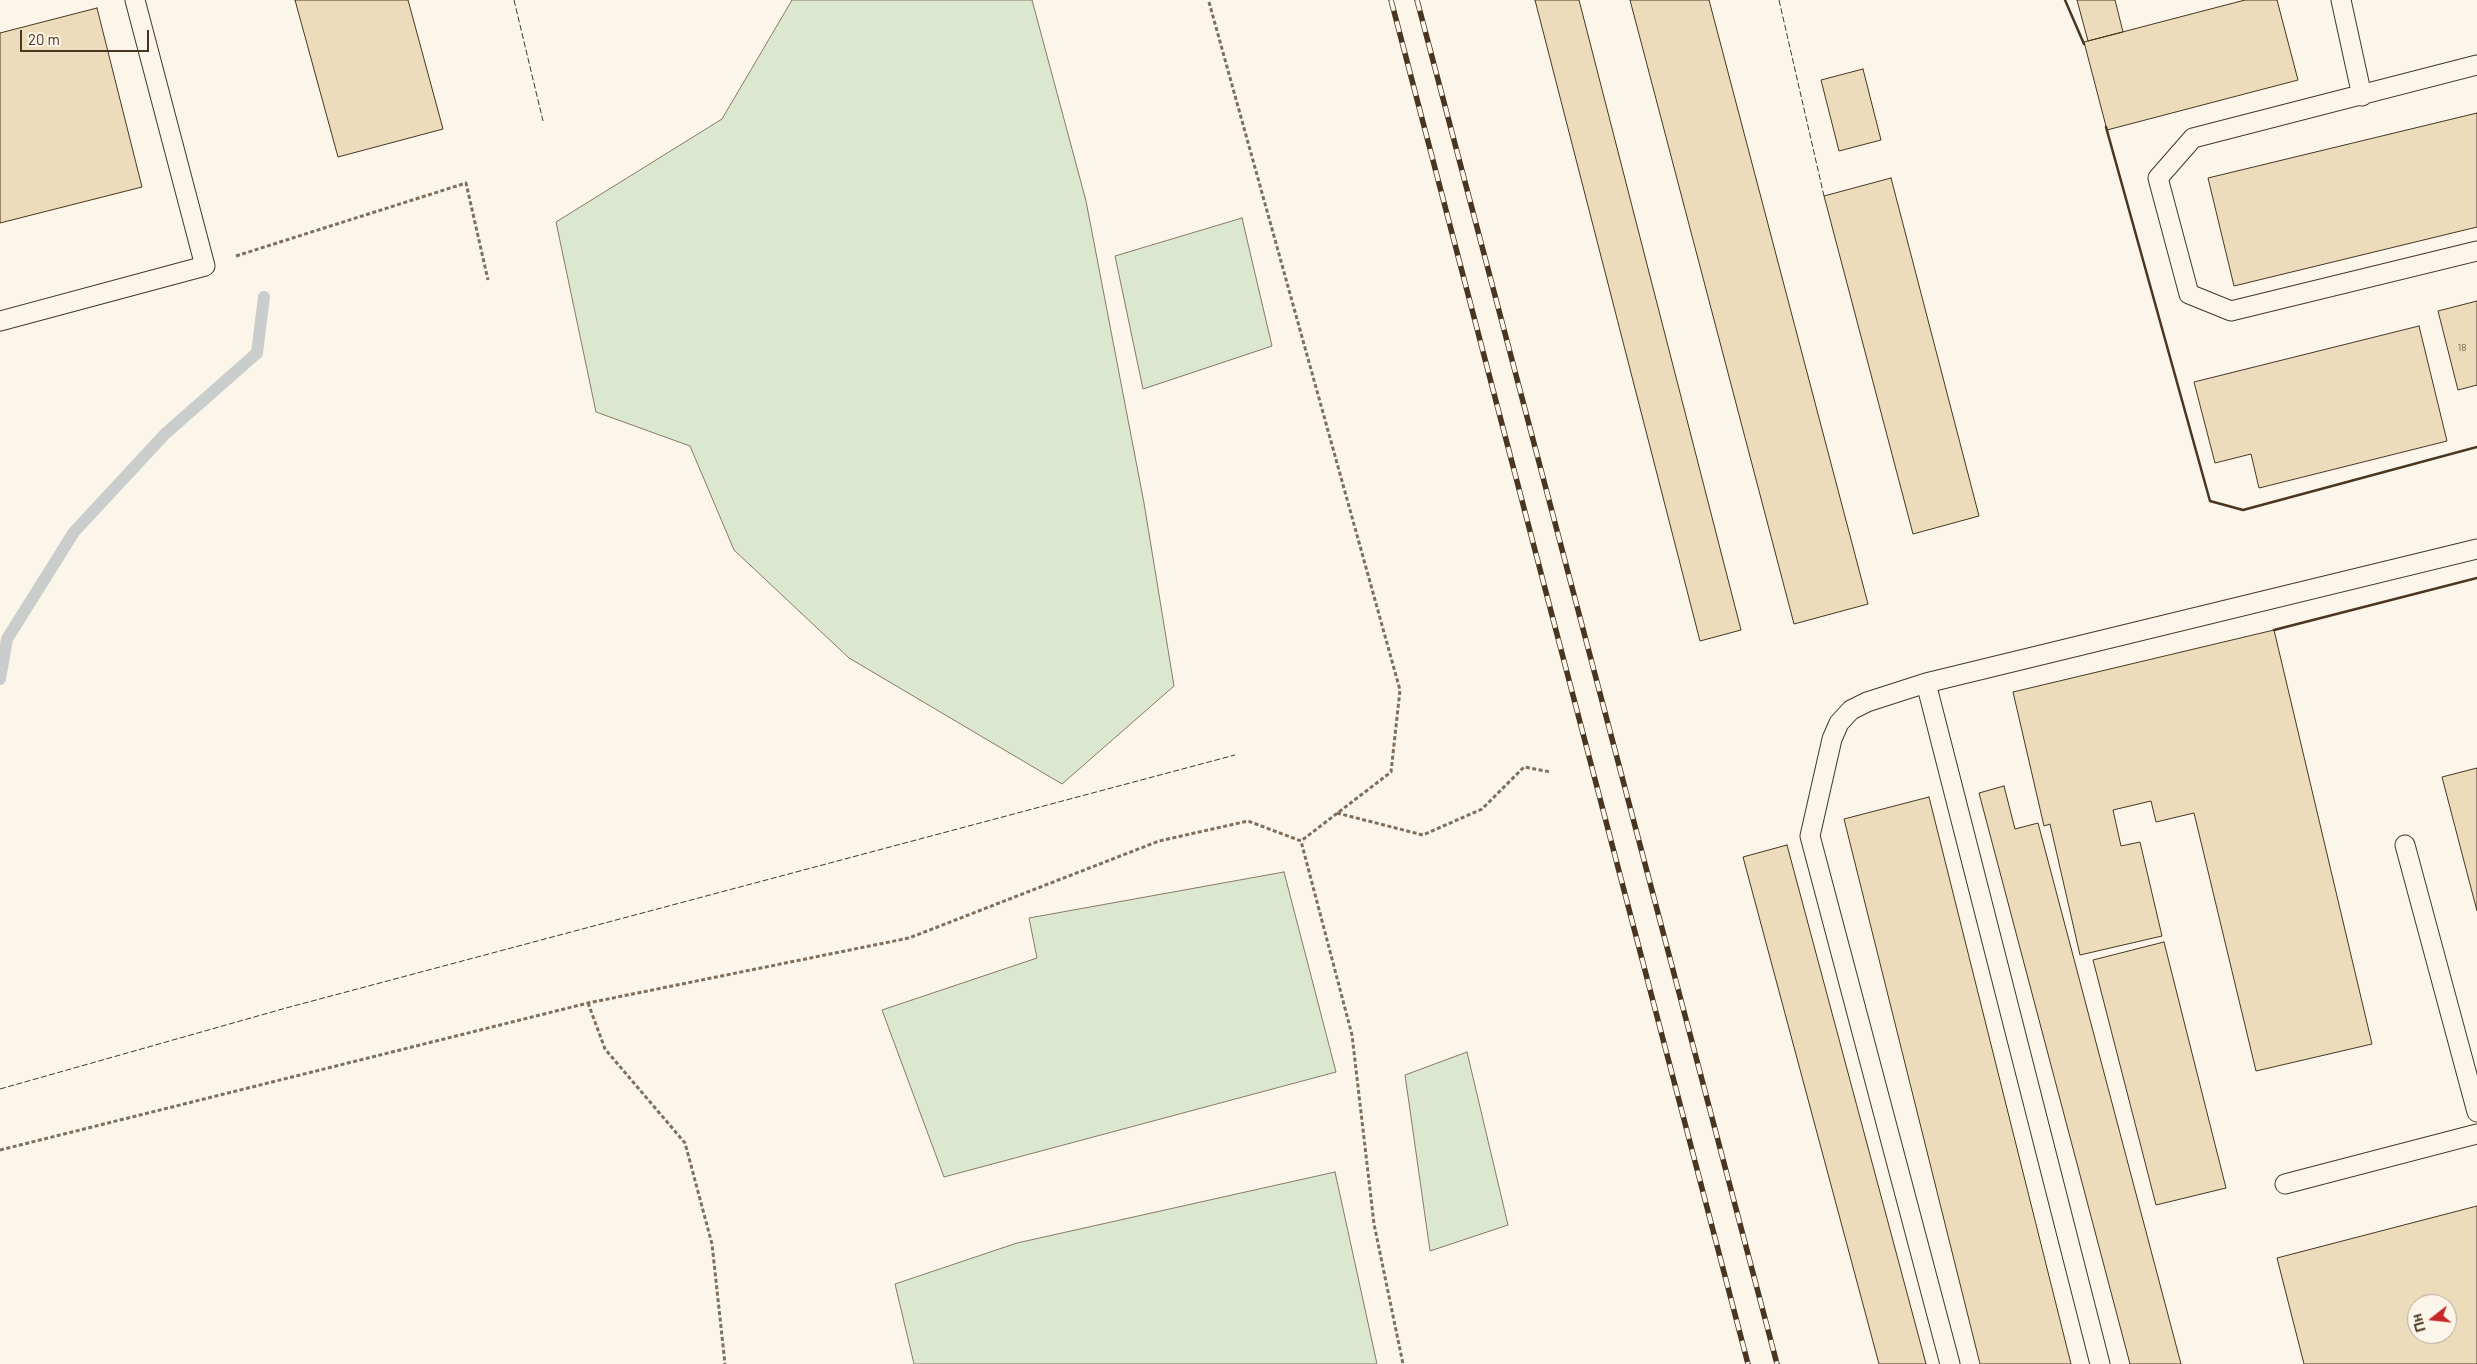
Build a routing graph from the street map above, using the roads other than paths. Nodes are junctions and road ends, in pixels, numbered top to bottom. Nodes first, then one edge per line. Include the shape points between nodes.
1 (135, 0) edge
2 (2341, 0) edge
3 (2477, 66) edge
4 (2362, 96) junction
5 (2477, 251) edge
6 (0, 321) edge
7 (2477, 549) edge
8 (1926, 683) junction
9 (2405, 845) dead end
10 (2477, 1112) edge
11 (2477, 1134) edge
12 (2285, 1184) dead end
13 (1950, 1364) edge
14 (2100, 1364) edge

1 - 6 lane via 205,266
2 - 4 lane
3 - 4 lane
4 - 5 lane via 2193,138 2158,178 2189,294 2231,311
7 - 8 lane
8 - 13 lane via 1866,702 1851,710 1839,723 1832,739 1810,836
8 - 14 lane
9 - 10 lane
11 - 12 lane

